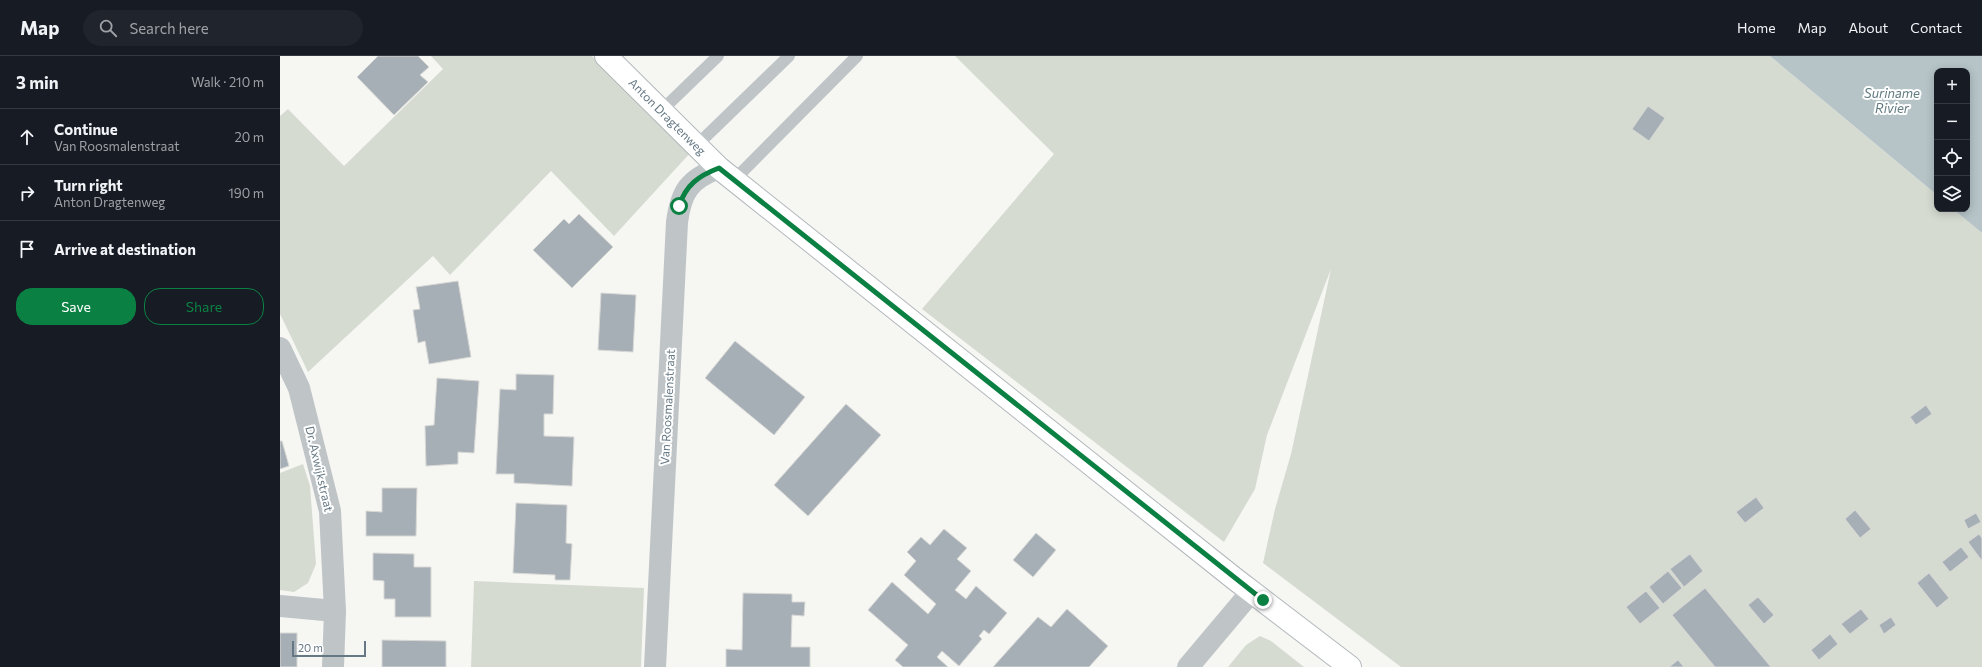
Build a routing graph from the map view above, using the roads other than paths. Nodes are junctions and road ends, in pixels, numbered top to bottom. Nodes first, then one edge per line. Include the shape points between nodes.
1 (606, 56) edge
2 (718, 56) edge
3 (789, 56) edge
4 (857, 56) edge
5 (661, 111) junction
6 (696, 146) junction
7 (726, 174) junction
8 (280, 348) edge
9 (1252, 591) junction
10 (280, 606) edge
11 (335, 611) junction
12 (333, 667) edge
13 (655, 667) edge
14 (1188, 667) edge
15 (1350, 667) edge

1 - 5 main road, Anton Dragtenweg
2 - 5 lane
3 - 6 lane
4 - 7 lane
5 - 6 main road, Anton Dragtenweg
6 - 7 main road, Anton Dragtenweg
7 - 9 main road, Anton Dragtenweg
7 - 13 street, Van Roosmalenstraat via 705,173 694,180 684,193 679,206
8 - 11 street, Dr. Axwijkstraat via 299,388 330,511
9 - 14 street
9 - 15 main road, Anton Dragtenweg
10 - 11 street
11 - 12 street, Dr. Axwijkstraat

